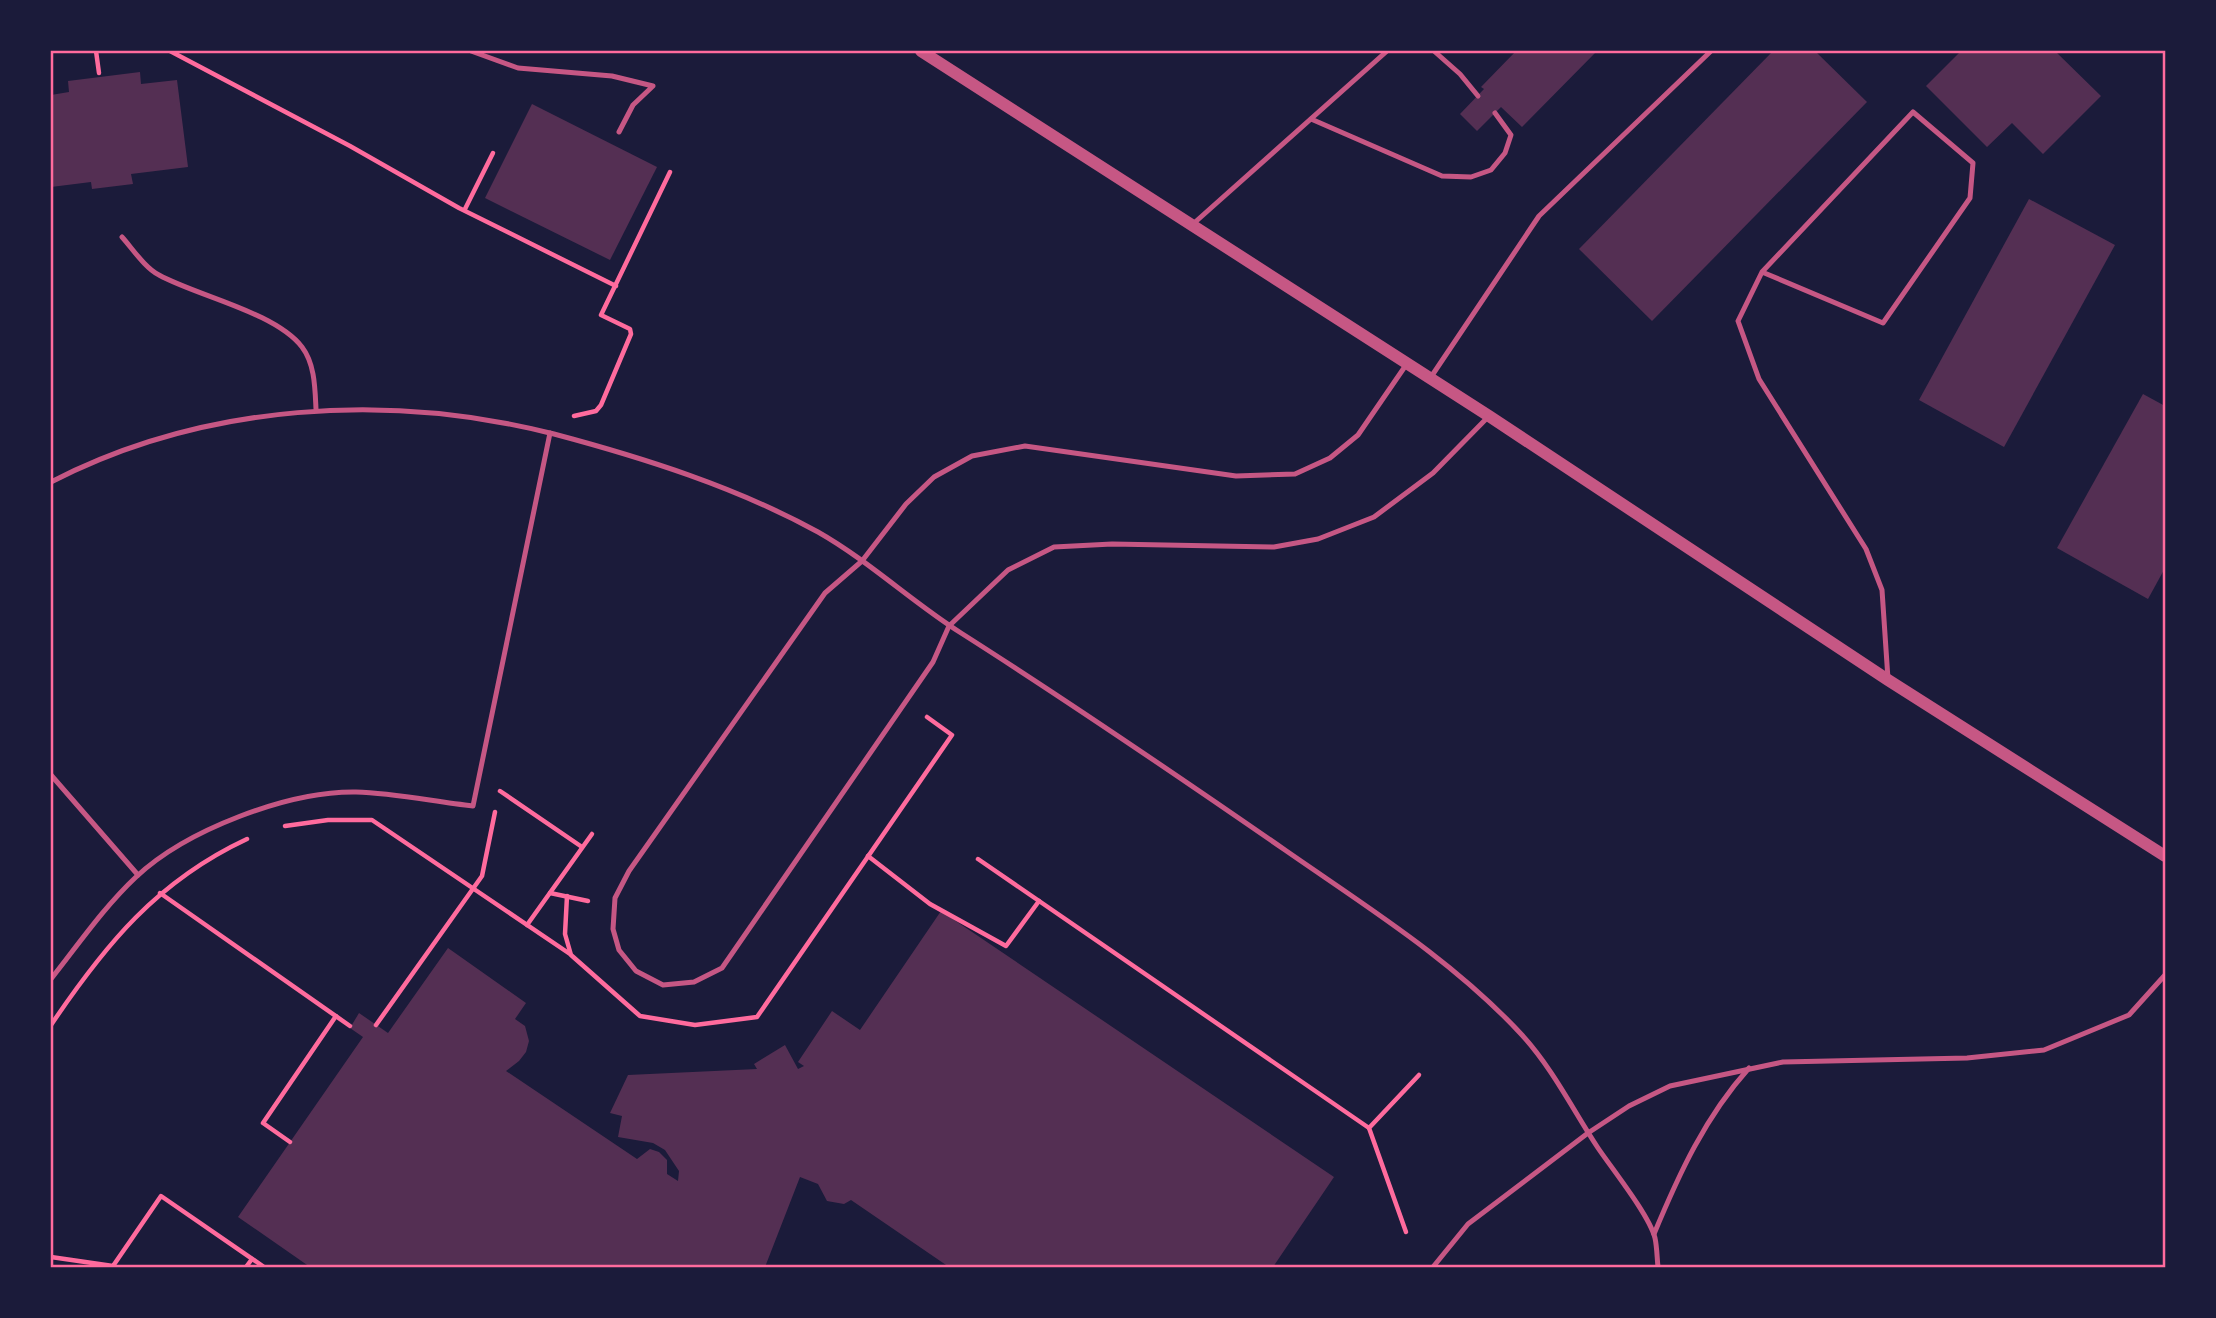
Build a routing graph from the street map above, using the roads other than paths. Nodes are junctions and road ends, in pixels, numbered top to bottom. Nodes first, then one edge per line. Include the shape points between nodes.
1 (471, 51) edge
2 (921, 51) edge
3 (1387, 51) edge
4 (1434, 51) edge
5 (1711, 51) edge
6 (1478, 96) dead end
7 (1494, 113) dead end
8 (1311, 119) junction
9 (619, 132) dead end
10 (1193, 224) junction
11 (122, 236) dead end
12 (1762, 272) junction
13 (1406, 365) junction
14 (1429, 380) junction
15 (316, 409) junction
16 (1489, 416) junction
17 (550, 433) junction
18 (51, 482) edge
19 (862, 561) junction
20 (949, 626) junction
21 (1888, 680) junction
22 (51, 775) edge
23 (2165, 856) edge
24 (138, 875) junction
25 (2165, 975) edge
26 (51, 979) edge
27 (1750, 1067) junction
28 (1588, 1133) junction
29 (1654, 1234) junction
30 (1433, 1267) edge
31 (1658, 1267) edge

1 - 9 lane via 518,68 612,76 653,86 633,105
2 - 10 street
3 - 8 lane
4 - 6 lane
5 - 14 lane via 1539,216
7 - 8 lane via 1511,135 1505,153 1491,170 1471,177 1442,176
8 - 10 lane
10 - 13 street
11 - 15 lane via 156,274 283,331 302,347 313,373
12 - 12 lane via 1883,323 1970,198 1973,163 1913,112
12 - 21 lane via 1738,321 1759,379 1866,549 1882,590
13 - 14 street
13 - 19 lane via 1358,435 1330,458 1294,474 1236,476 1025,446 972,456 906,504
14 - 16 street
15 - 17 lane via 444,413
15 - 18 lane via 238,420 149,443
16 - 20 lane via 1433,473 1374,517 1318,539 1274,547 1054,547 1008,570
16 - 21 street
17 - 19 lane via 661,464 749,500 818,532
17 - 24 lane via 473,806 356,792 295,798 242,814 190,840
19 - 20 lane
19 - 20 lane via 825,593 629,871 615,898 613,929 619,950 636,971 663,985 694,982 722,968 933,662
20 - 28 lane via 1073,705 1394,925 1472,984 1525,1037 1564,1089
21 - 23 street
22 - 24 lane
24 - 26 lane
25 - 27 lane via 2129,1015 2044,1050 1967,1058 1783,1062
27 - 28 lane via 1670,1086
27 - 29 lane via 1707,1123
28 - 29 lane
28 - 30 lane via 1468,1224
29 - 31 lane

